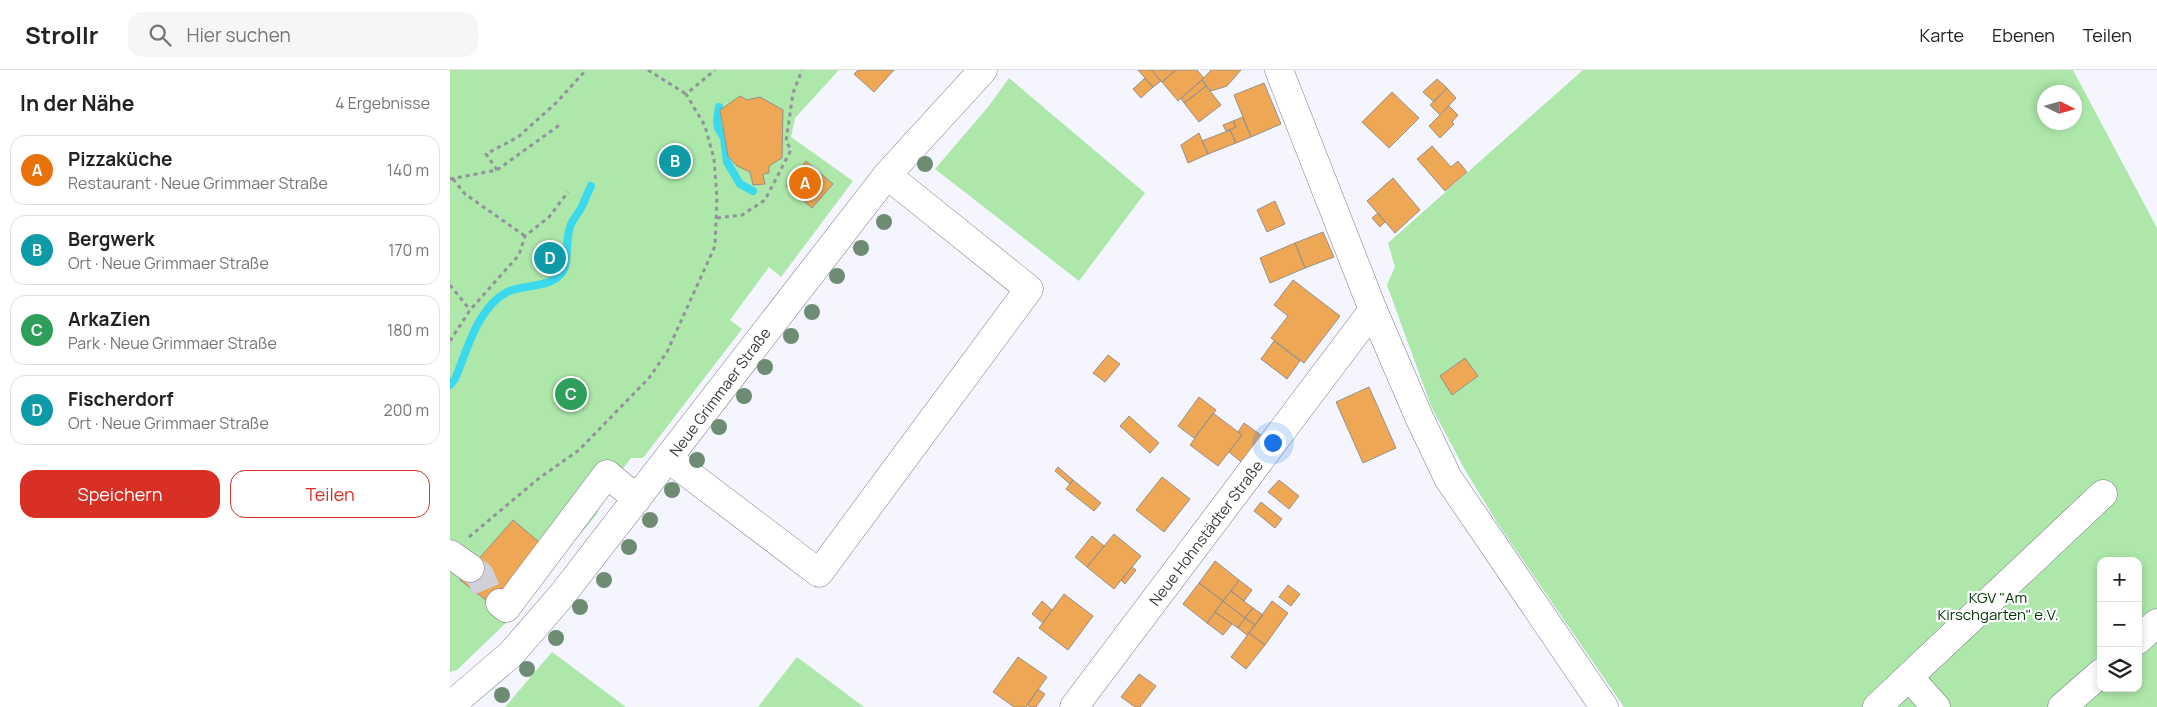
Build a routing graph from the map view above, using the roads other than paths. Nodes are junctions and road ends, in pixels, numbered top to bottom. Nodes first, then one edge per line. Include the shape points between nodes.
1 (983, 70) edge
2 (1279, 70) edge
3 (887, 175) junction
4 (1373, 310) junction
5 (669, 458) junction
6 (2103, 494) dead end
7 (637, 499) junction
8 (500, 603) dead end
9 (2157, 624) edge
10 (2142, 637) edge
11 (2097, 676) edge
12 (1909, 677) junction
13 (453, 701) edge
14 (1074, 707) edge
15 (1604, 707) edge
16 (1877, 707) edge
17 (1936, 707) edge
18 (2062, 707) edge

1 - 3 street, Neue Grimmaer Straße
2 - 4 street
3 - 5 street, Neue Grimmaer Straße
3 - 5 street via 1029,289 819,573
4 - 14 street, Neue Hohnstädter Straße
4 - 15 street via 1448,478
5 - 7 street, Neue Grimmaer Straße
6 - 12 street
7 - 8 street via 607,474 506,608
7 - 13 street, Neue Grimmaer Straße via 511,654
9 - 10 street
11 - 18 street
12 - 16 street
12 - 17 street

